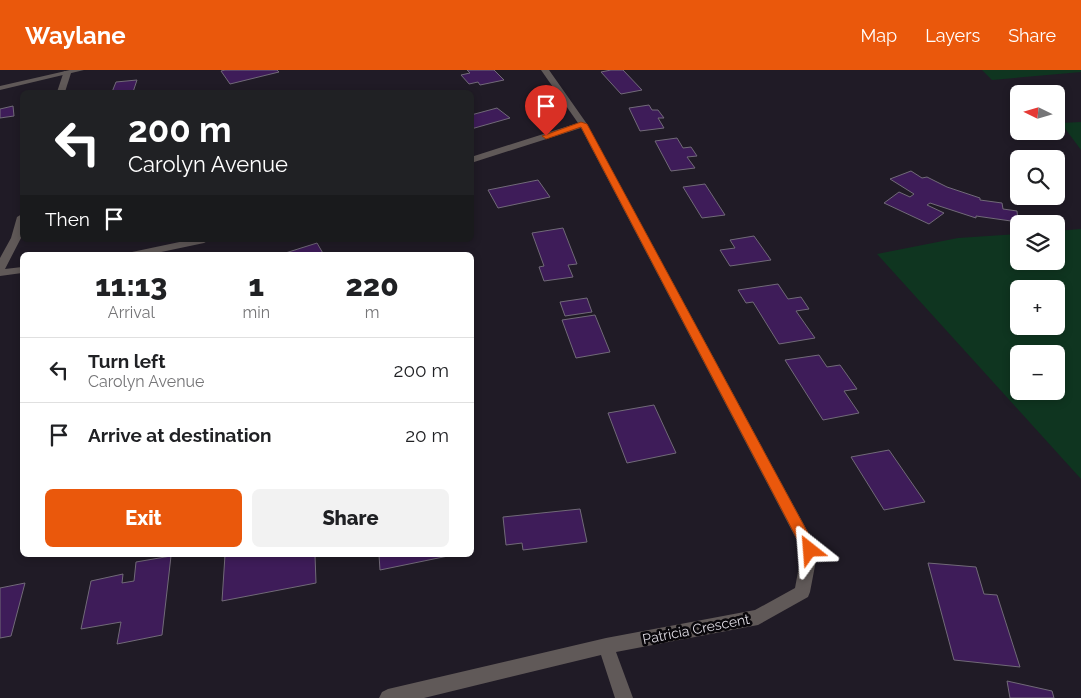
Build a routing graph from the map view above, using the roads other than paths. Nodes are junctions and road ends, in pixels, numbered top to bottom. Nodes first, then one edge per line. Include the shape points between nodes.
1 (80, 70) edge
2 (545, 70) edge
3 (67, 73) junction
4 (0, 88) edge
5 (62, 90) edge
6 (583, 124) junction
7 (474, 159) edge
8 (20, 224) edge
9 (194, 242) edge
10 (146, 252) edge
11 (0, 268) edge
12 (20, 270) edge
13 (0, 273) edge
14 (606, 646) junction
15 (388, 698) edge
16 (624, 698) edge

1 - 3 street
2 - 6 street, Patricia Crescent
3 - 4 street
3 - 5 street
6 - 7 street
6 - 14 street, Patricia Crescent via 810,550 802,592 758,617
8 - 11 street
9 - 10 street
12 - 13 street
14 - 15 street, Patricia Crescent
14 - 16 street

